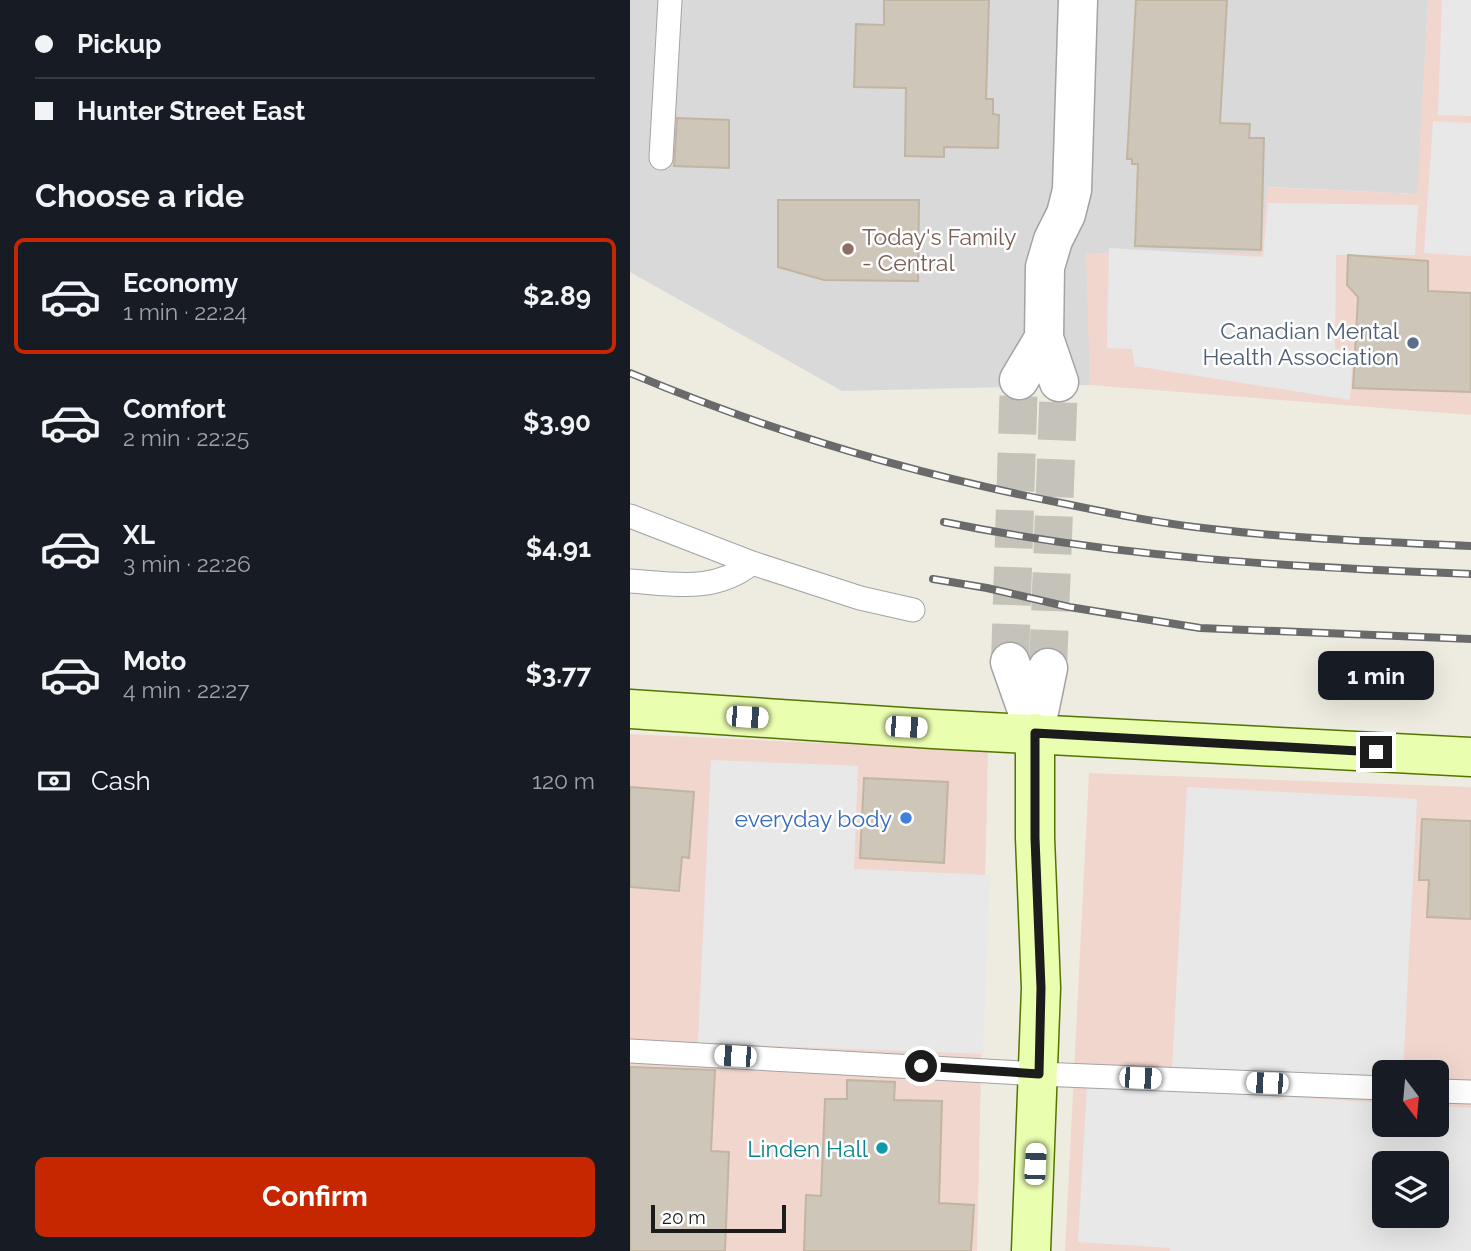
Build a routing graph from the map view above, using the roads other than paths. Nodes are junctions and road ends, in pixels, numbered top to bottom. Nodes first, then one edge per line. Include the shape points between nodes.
1 (670, 0) edge
2 (1077, 0) edge
3 (661, 158) dead end
4 (1044, 338) junction
5 (1019, 380) tunnel mouth
6 (1059, 382) tunnel mouth
7 (630, 516) edge
8 (752, 563) junction
9 (630, 581) edge
10 (913, 610) dead end
11 (1010, 662) tunnel mouth
12 (1048, 668) tunnel mouth
13 (630, 709) edge
14 (1035, 733) junction
15 (1471, 757) edge
16 (630, 1051) edge
17 (1039, 1074) junction
18 (1372, 1088) edge
19 (1449, 1091) edge
20 (1471, 1092) edge
21 (1031, 1251) edge

1 - 3 lane
2 - 4 street via 1072,190 1045,268
4 - 5 street
4 - 6 street
7 - 8 lane
8 - 9 lane via 737,576 697,586
8 - 10 lane
11 - 14 street
12 - 14 street
13 - 14 street
14 - 15 street
14 - 17 street
16 - 17 lane
17 - 18 lane
17 - 21 street
19 - 20 lane

